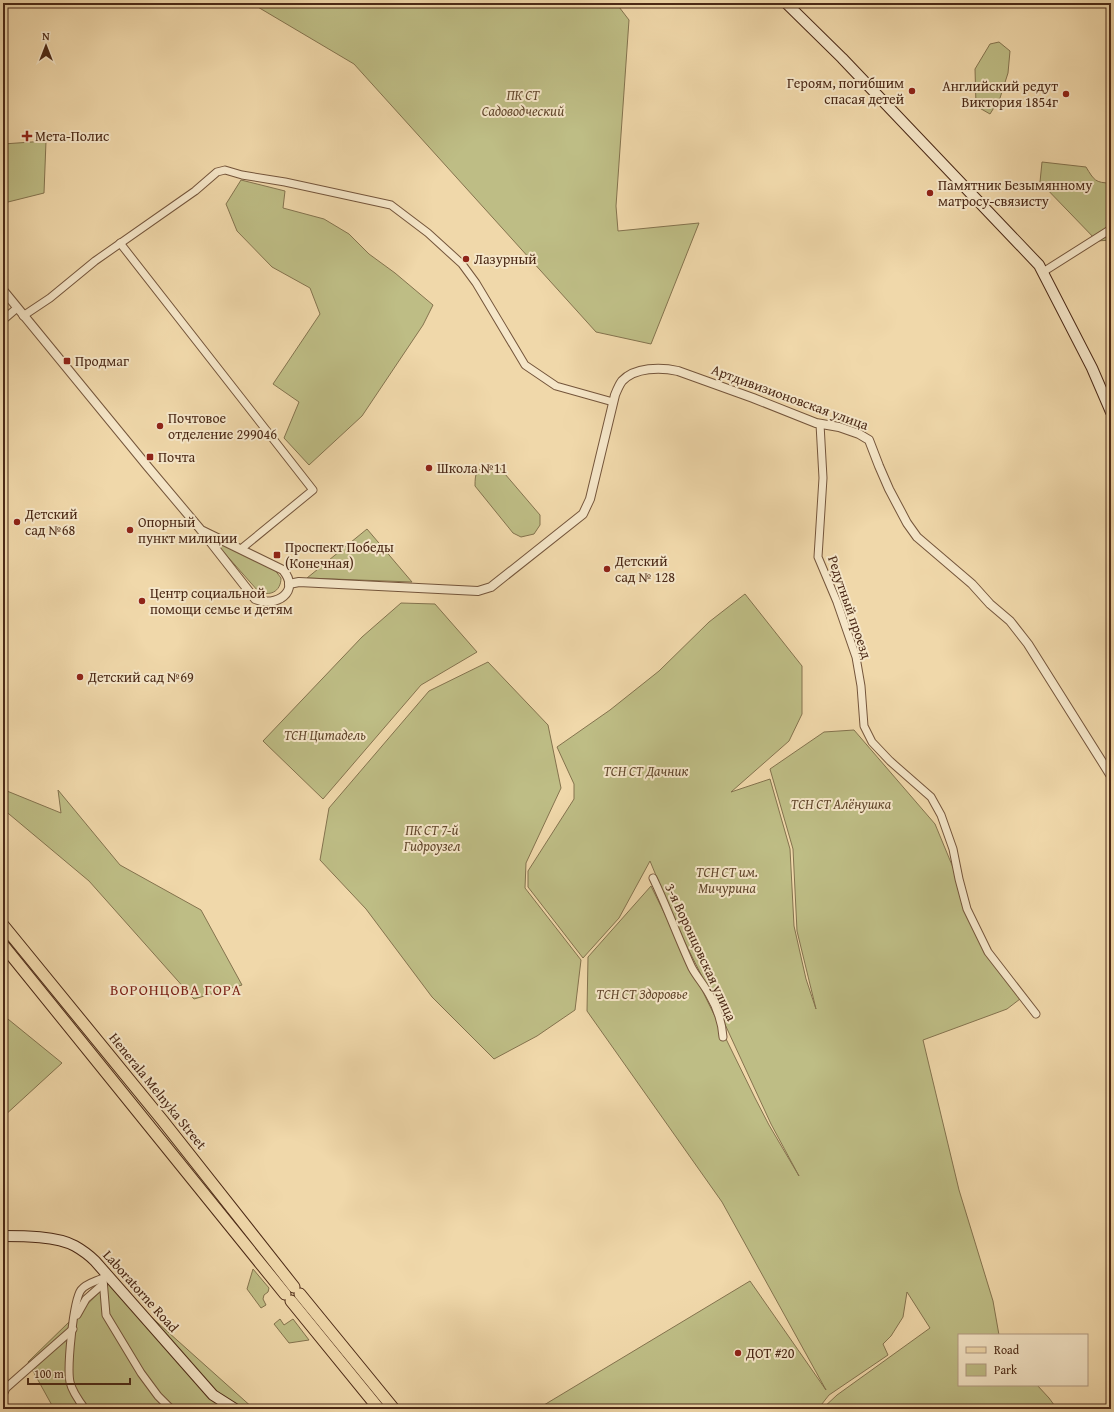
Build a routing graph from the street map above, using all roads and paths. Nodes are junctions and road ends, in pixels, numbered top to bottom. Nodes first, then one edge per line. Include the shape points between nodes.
1 (786, 3) edge
2 (1111, 228) edge
3 (120, 243) junction
4 (1043, 272) junction
5 (3, 290) edge
6 (17, 308) junction
7 (23, 316) junction
8 (3, 320) edge
9 (613, 402) junction
10 (1111, 412) edge
11 (820, 424) junction
12 (201, 530) junction
13 (241, 549) junction
14 (289, 584) junction
15 (1111, 776) edge
16 (653, 878) dead end
17 (3, 925) edge
18 (3, 945) edge
19 (1036, 1014) dead end
20 (94, 1037) junction
21 (723, 1037) dead end
22 (84, 1044) junction
23 (3, 1236) edge
24 (104, 1279) junction
25 (295, 1295) junction
26 (73, 1329) junction
27 (3, 1395) edge
28 (85, 1409) edge
29 (171, 1409) edge
30 (235, 1409) edge
31 (379, 1409) edge
32 (394, 1409) edge

1 - 4 main road
2 - 4 street
3 - 7 street
3 - 9 street via 195,191 220,170 391,205 462,264 525,365 556,386
3 - 13 street via 313,490
4 - 10 main road via 1092,368
5 - 6 street
6 - 7 street
6 - 8 street
7 - 12 street
9 - 11 street, Артдивизионовская улица via 619,385 627,377 646,370 668,369
9 - 14 street, Артдивизионовская улица via 590,499 583,514 491,587 478,591 304,582
11 - 15 street, Артдивизионовская улица via 838,427 869,440 886,483 917,537 972,584 1028,644
11 - 19 street, Редутный проезд via 823,478 818,557 856,657 864,726 872,742 931,797 941,815 953,849 967,909 988,952
12 - 13 street
12 - 14 street via 255,599 269,602 278,600 286,592
13 - 14 street via 283,570
16 - 21 street, 3-я Воронцовская улица via 692,967 709,994 723,1026
17 - 20 main road, Henerala Melnyka Street
18 - 22 main road, Henerala Melnyka Street
20 - 22 main road
20 - 25 main road, Henerala Melnyka Street via 188,1152
22 - 25 main road, Henerala Melnyka Street via 278,1284 286,1285 287,1282
23 - 24 main road, Laboratorne Road via 29,1236 73,1245 95,1260
24 - 26 street via 82,1288
24 - 29 street via 106,1315 141,1373
24 - 30 main road, Laboratorne Road via 213,1395
25 - 31 main road, Henerala Melnyka Street
25 - 32 main road, Henerala Melnyka Street
26 - 27 street via 6,1388
26 - 28 street via 70,1383

